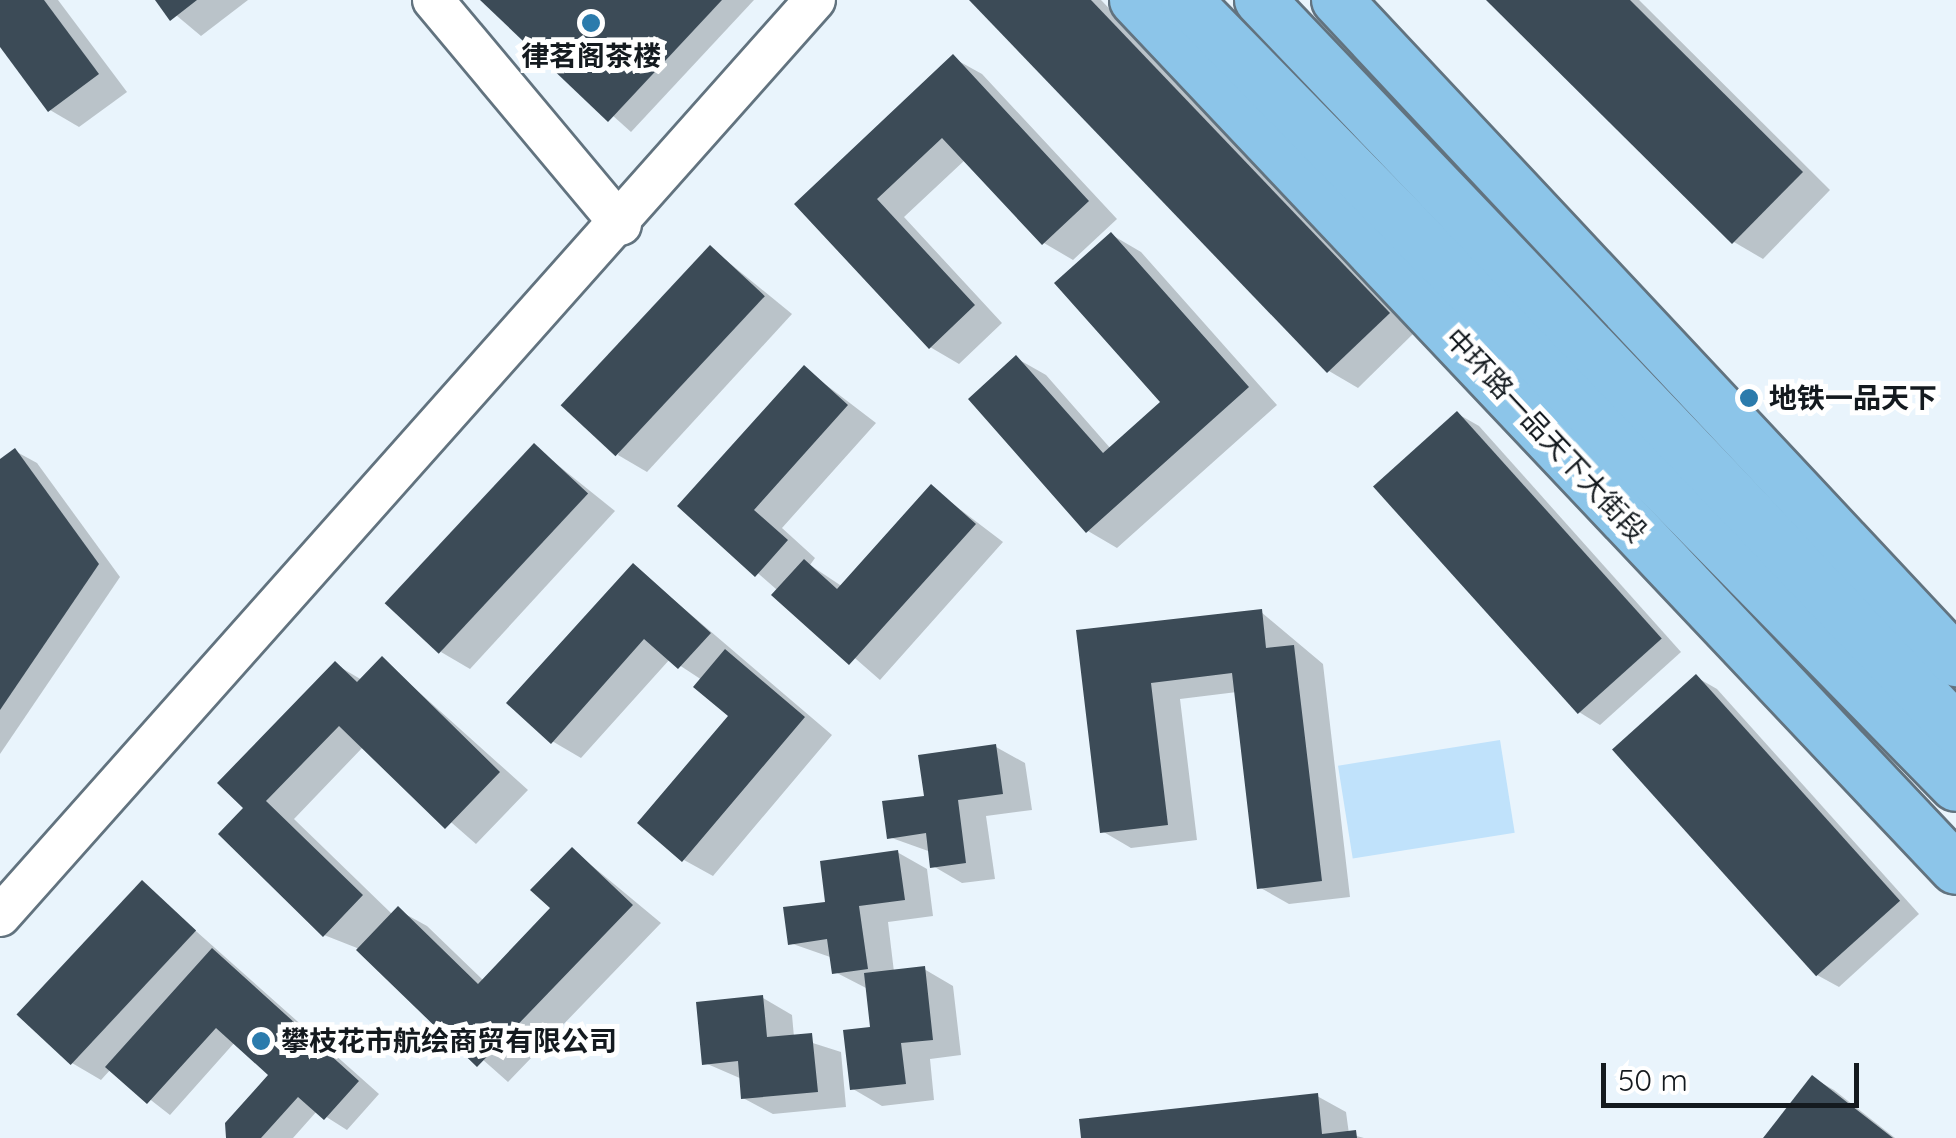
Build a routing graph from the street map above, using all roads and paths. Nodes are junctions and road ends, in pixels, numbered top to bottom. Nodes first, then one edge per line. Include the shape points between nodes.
1 (434, 0) edge
2 (815, 0) edge
3 (1135, 0) edge
4 (1186, 0) edge
5 (1260, 0) edge
6 (1337, 0) edge
7 (621, 226) junction
8 (1956, 661) edge
9 (1956, 729) edge
10 (1956, 786) edge
11 (1956, 869) edge
12 (0, 916) edge

1 - 7 street
2 - 7 street
3 - 11 main road, 中环路一品天下大街段
4 - 10 main road
5 - 9 main road
6 - 8 main road
7 - 12 street

